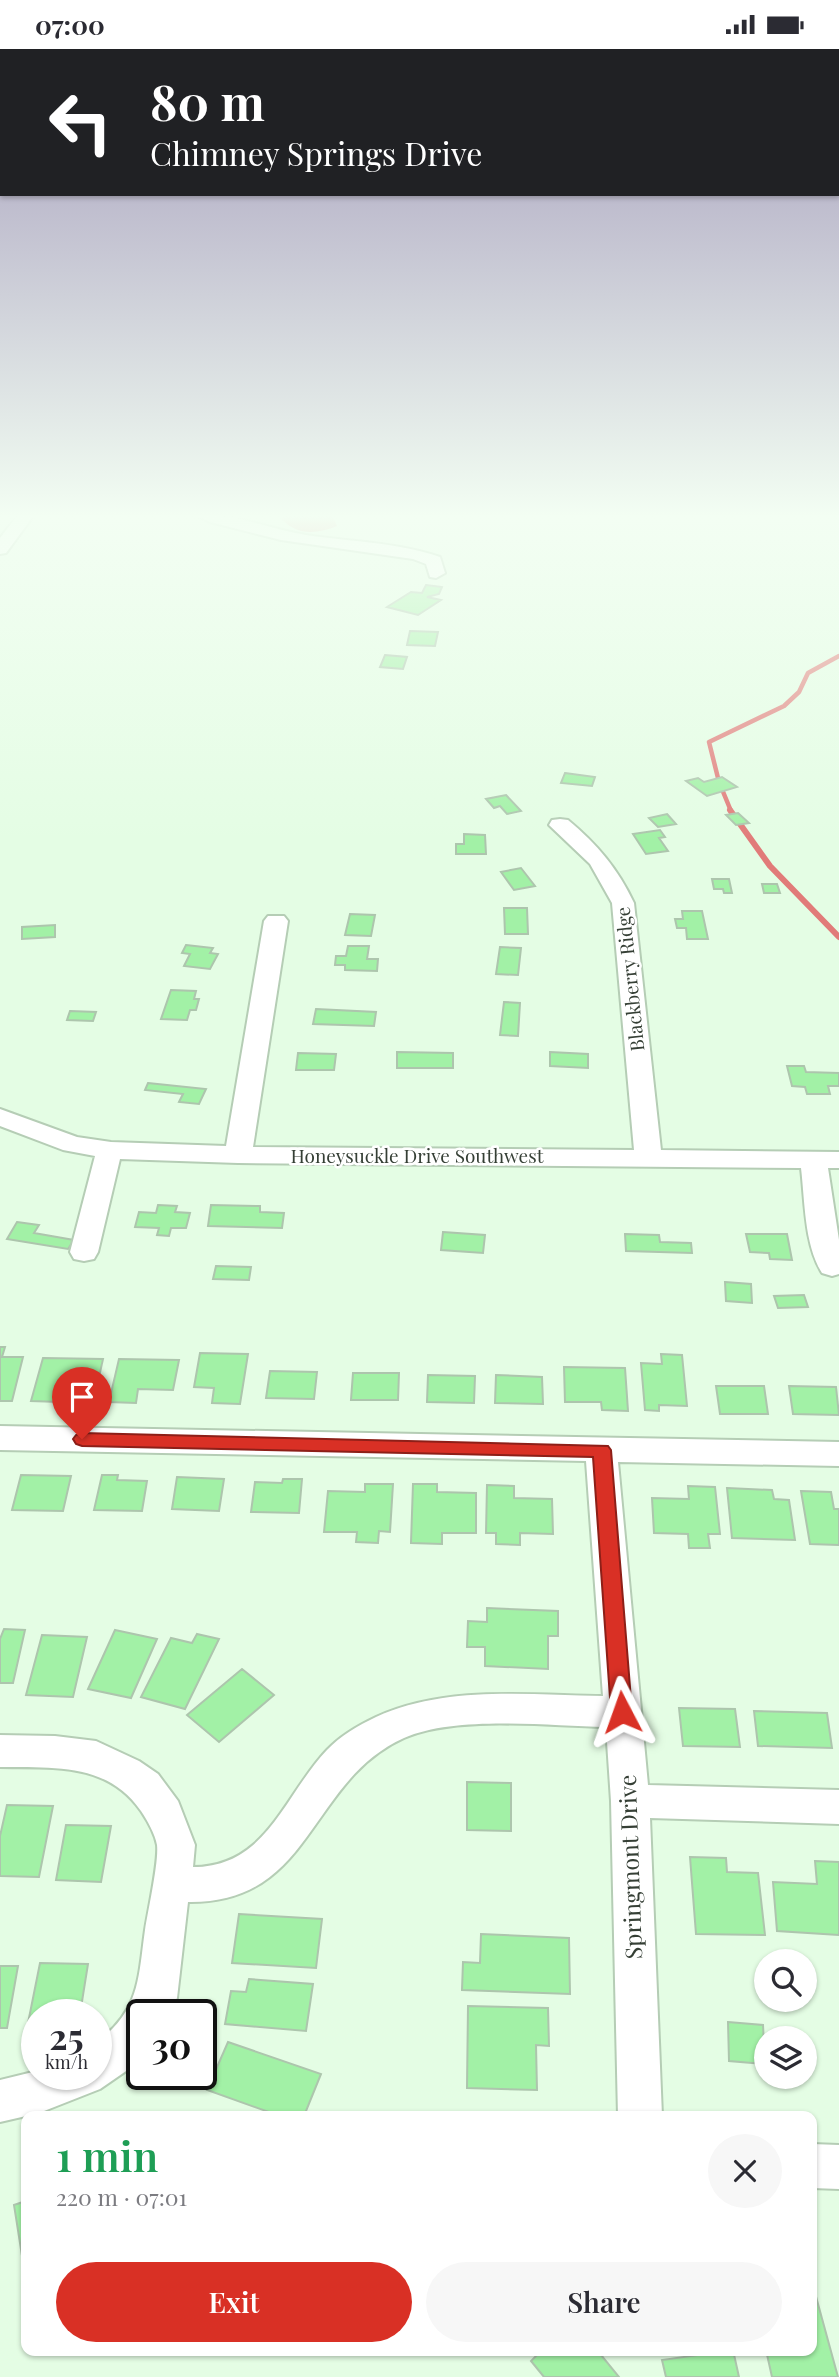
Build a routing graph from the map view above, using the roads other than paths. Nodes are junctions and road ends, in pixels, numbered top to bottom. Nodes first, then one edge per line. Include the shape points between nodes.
1 (560, 825) dead end
2 (276, 921) dead end
3 (0, 1117) edge
4 (111, 1150) junction
5 (238, 1155) junction
6 (648, 1157) junction
7 (826, 1160) edge
8 (84, 1252) dead end
9 (832, 1266) dead end
10 (0, 1438) edge
11 (601, 1450) junction
12 (839, 1454) edge
13 (622, 1712) junction
14 (0, 1751) edge
15 (630, 1801) junction
16 (839, 1807) edge
17 (171, 1884) junction
18 (155, 1999) edge
19 (126, 2046) edge
20 (112, 2057) edge
21 (44, 2090) edge
22 (0, 2101) edge
23 (640, 2111) edge
24 (817, 2166) edge
25 (839, 2167) edge

1 - 6 street, Blackberry Ridge via 598,857 623,904
2 - 5 street
3 - 4 street, Honeysuckle Drive Southwest via 72,1144
4 - 5 street, Honeysuckle Drive Southwest
4 - 8 street
5 - 6 street, Honeysuckle Drive Southwest
6 - 7 street, Honeysuckle Drive Southwest
7 - 9 street via 824,1237
10 - 11 street
11 - 12 street
11 - 13 street, Springmont Drive
13 - 15 street, Springmont Drive
13 - 17 street via 457,1711 432,1713 390,1727 341,1759 271,1856 223,1882
14 - 17 street via 96,1757 145,1786 164,1814 176,1845
15 - 16 street
15 - 23 street, Springmont Drive
17 - 18 street
19 - 20 street
21 - 22 street
24 - 25 street

